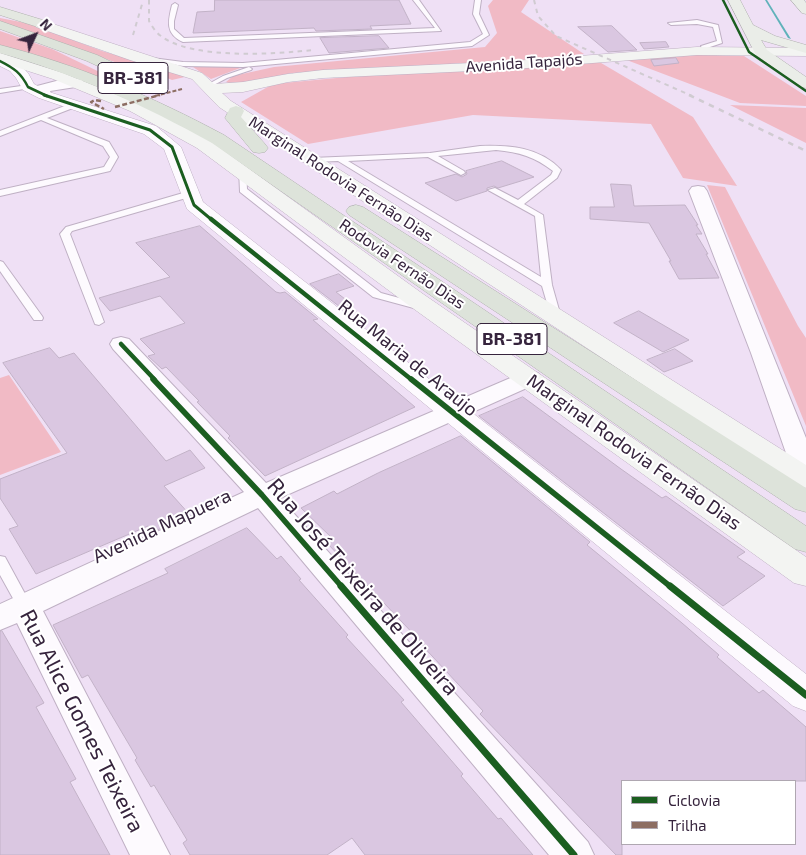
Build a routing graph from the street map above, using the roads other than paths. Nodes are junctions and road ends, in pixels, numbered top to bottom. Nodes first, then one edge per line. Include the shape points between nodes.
1 (416, 0) edge
2 (478, 0) edge
3 (734, 0) edge
4 (797, 0) edge
5 (175, 6) dead end
6 (806, 10) edge
7 (0, 11) edge
8 (0, 17) edge
9 (671, 23) dead end
10 (40, 24) junction
11 (0, 25) edge
12 (748, 27) junction
13 (0, 49) edge
14 (706, 51) junction
15 (806, 51) edge
16 (761, 52) junction
17 (0, 57) edge
18 (135, 57) junction
19 (0, 62) edge
20 (281, 62) junction
21 (806, 84) edge
22 (243, 88) junction
23 (0, 91) edge
24 (78, 91) junction
25 (219, 98) junction
26 (38, 100) junction
27 (0, 134) edge
28 (259, 148) junction
29 (430, 155) junction
30 (312, 160) junction
31 (341, 160) junction
32 (461, 173) dead end
33 (492, 190) dead end
34 (698, 191) dead end
35 (0, 193) edge
36 (190, 194) junction
37 (518, 204) junction
38 (0, 264) edge
39 (547, 285) junction
40 (556, 317) junction
41 (38, 318) dead end
42 (99, 322) dead end
43 (122, 344) dead end
44 (530, 378) junction
45 (452, 413) junction
46 (806, 473) edge
47 (806, 478) edge
48 (262, 495) junction
49 (806, 502) edge
50 (806, 541) edge
51 (0, 561) edge
52 (806, 574) edge
53 (12, 613) edge
54 (806, 695) edge
55 (150, 855) edge
56 (574, 855) edge

1 - 5 lane via 439,30 183,40 172,32 170,26
2 - 20 lane via 475,16 486,35 472,44
3 - 12 main road
4 - 6 main road
7 - 10 highway
8 - 10 highway, BR-381
9 - 14 lane via 697,22 716,26 720,42 702,47
10 - 18 main road, Marginal Rodovia Fernão Dias / BR-381
11 - 28 highway, Rodovia Fernão Dias / BR-381 via 92,58 189,107
12 - 15 main road via 770,39
12 - 16 main road
13 - 50 highway, Rodovia Fernão Dias / BR-381 via 110,86 218,139
14 - 16 main road, Avenida Tapajós
14 - 22 main road, Avenida Tapajós via 324,74
15 - 16 main road, Avenida Tapajós
16 - 21 main road
17 - 24 main road, Marginal Rodovia Fernão Dias / BR-381
18 - 20 lane via 183,64
18 - 25 main road, Marginal Rodovia Fernão Dias / BR-381 via 197,76
19 - 26 street via 15,68
20 - 25 lane via 234,74
22 - 25 main road, Avenida Tapajós
22 - 25 main road, Avenida Tapajós
23 - 26 lane
24 - 26 street, Rua Maria de Araújo
24 - 36 street, Rua Maria de Araújo via 162,137 172,147
24 - 44 main road, Marginal Rodovia Fernão Dias / BR-381 via 136,108 203,144
25 - 28 highway, BR-381
25 - 30 main road, Marginal Rodovia Fernão Dias / BR-381
26 - 27 lane
26 - 35 lane via 106,144 114,157 107,169
28 - 49 highway, Rodovia Fernão Dias / BR-381
29 - 31 lane
29 - 32 lane
29 - 37 lane via 506,148 527,152 549,162 557,170 554,176
30 - 31 lane
30 - 40 main road, Marginal Rodovia Fernão Dias / BR-381
31 - 39 lane
33 - 37 lane
34 - 46 street
36 - 42 lane via 69,228 65,234
36 - 45 street, Rua Maria de Araújo via 194,204
37 - 39 lane via 539,215
38 - 41 lane
39 - 40 lane
40 - 47 main road, Marginal Rodovia Fernão Dias / BR-381
43 - 48 street, Rua José Teixeira de Oliveira
44 - 45 street, Avenida Mapuera
44 - 52 main road, Marginal Rodovia Fernão Dias / BR-381
45 - 48 street, Avenida Mapuera
45 - 54 street, Rua Maria de Araújo
48 - 53 street, Avenida Mapuera
48 - 56 street, Rua José Teixeira de Oliveira
51 - 53 lane, Rua Alice Gomes Teixeira
53 - 55 street, Rua Alice Gomes Teixeira

